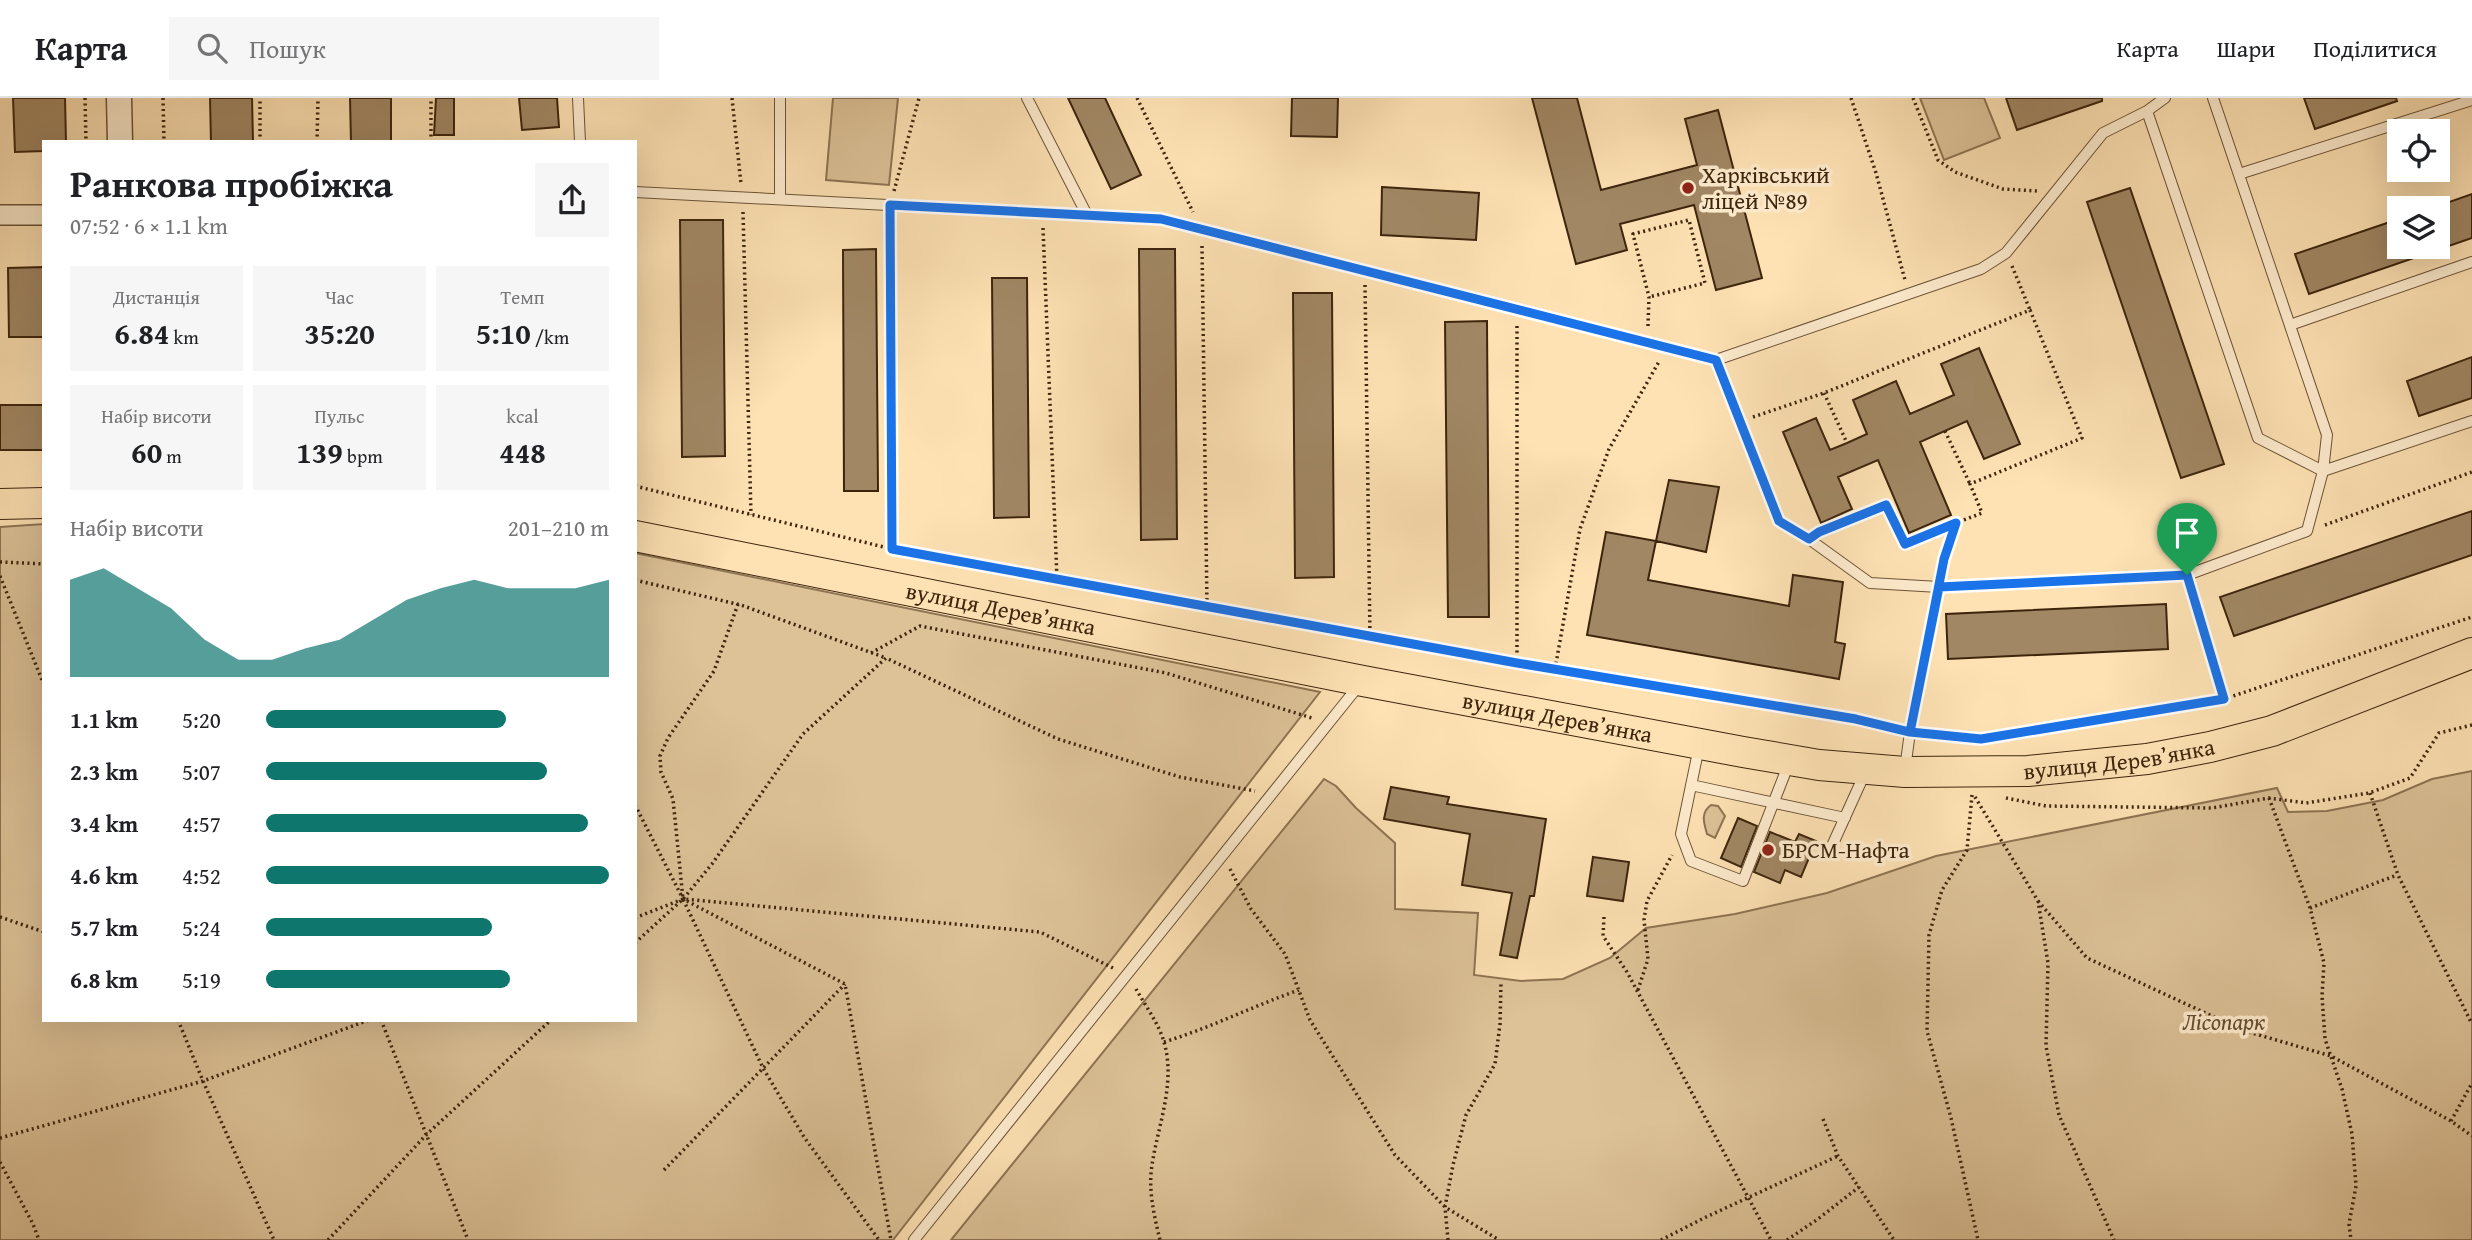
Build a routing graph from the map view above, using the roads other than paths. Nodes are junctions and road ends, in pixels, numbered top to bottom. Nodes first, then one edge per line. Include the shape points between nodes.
1 (119, 98) edge
2 (578, 98) edge
3 (780, 98) edge
4 (1027, 98) edge
5 (2165, 98) edge
6 (2213, 98) edge
7 (2472, 100) edge
8 (2147, 111) junction
9 (120, 140) edge
10 (580, 140) edge
11 (2239, 174) junction
12 (637, 192) edge
13 (780, 199) junction
14 (0, 215) edge
15 (42, 215) edge
16 (1087, 215) junction
17 (2472, 262) edge
18 (2290, 325) junction
19 (1716, 360) junction
20 (2472, 421) edge
21 (2323, 471) junction
22 (42, 503) edge
23 (0, 504) edge
24 (637, 536) edge
25 (1939, 587) junction
26 (2472, 653) edge
27 (1363, 681) junction
28 (1700, 743) junction
29 (1790, 760) junction
30 (1867, 769) junction
31 (1905, 772) junction
32 (1691, 785) junction
33 (1774, 801) junction
34 (1845, 818) junction
35 (1832, 848) dead end
36 (914, 1240) edge

1 - 9 street
2 - 10 lane
3 - 13 lane
4 - 16 lane
5 - 8 lane
6 - 11 lane
7 - 11 lane
8 - 19 lane via 2103,133 2006,253 1981,269
8 - 21 lane via 2258,438
11 - 18 lane
12 - 13 lane
13 - 16 lane
14 - 15 street
16 - 19 lane via 1161,219
17 - 18 lane
18 - 21 lane via 2327,435
19 - 25 lane via 1779,521 1870,583
20 - 21 lane
21 - 25 lane via 2307,531 2187,575
22 - 23 main road
24 - 27 main road, вулиця Дерев’янка
25 - 31 lane
26 - 31 main road, вулиця Дерев’янка via 2272,730 2210,747 2147,759 2028,771
27 - 28 main road, вулиця Дерев’янка
27 - 36 lane
28 - 29 main road, вулиця Дерев’янка
28 - 32 lane
29 - 30 main road, вулиця Дерев’янка
29 - 33 lane
30 - 31 main road, вулиця Дерев’янка
30 - 34 lane
32 - 33 lane
32 - 33 lane via 1681,834 1691,861 1743,881
33 - 34 lane
34 - 35 lane

